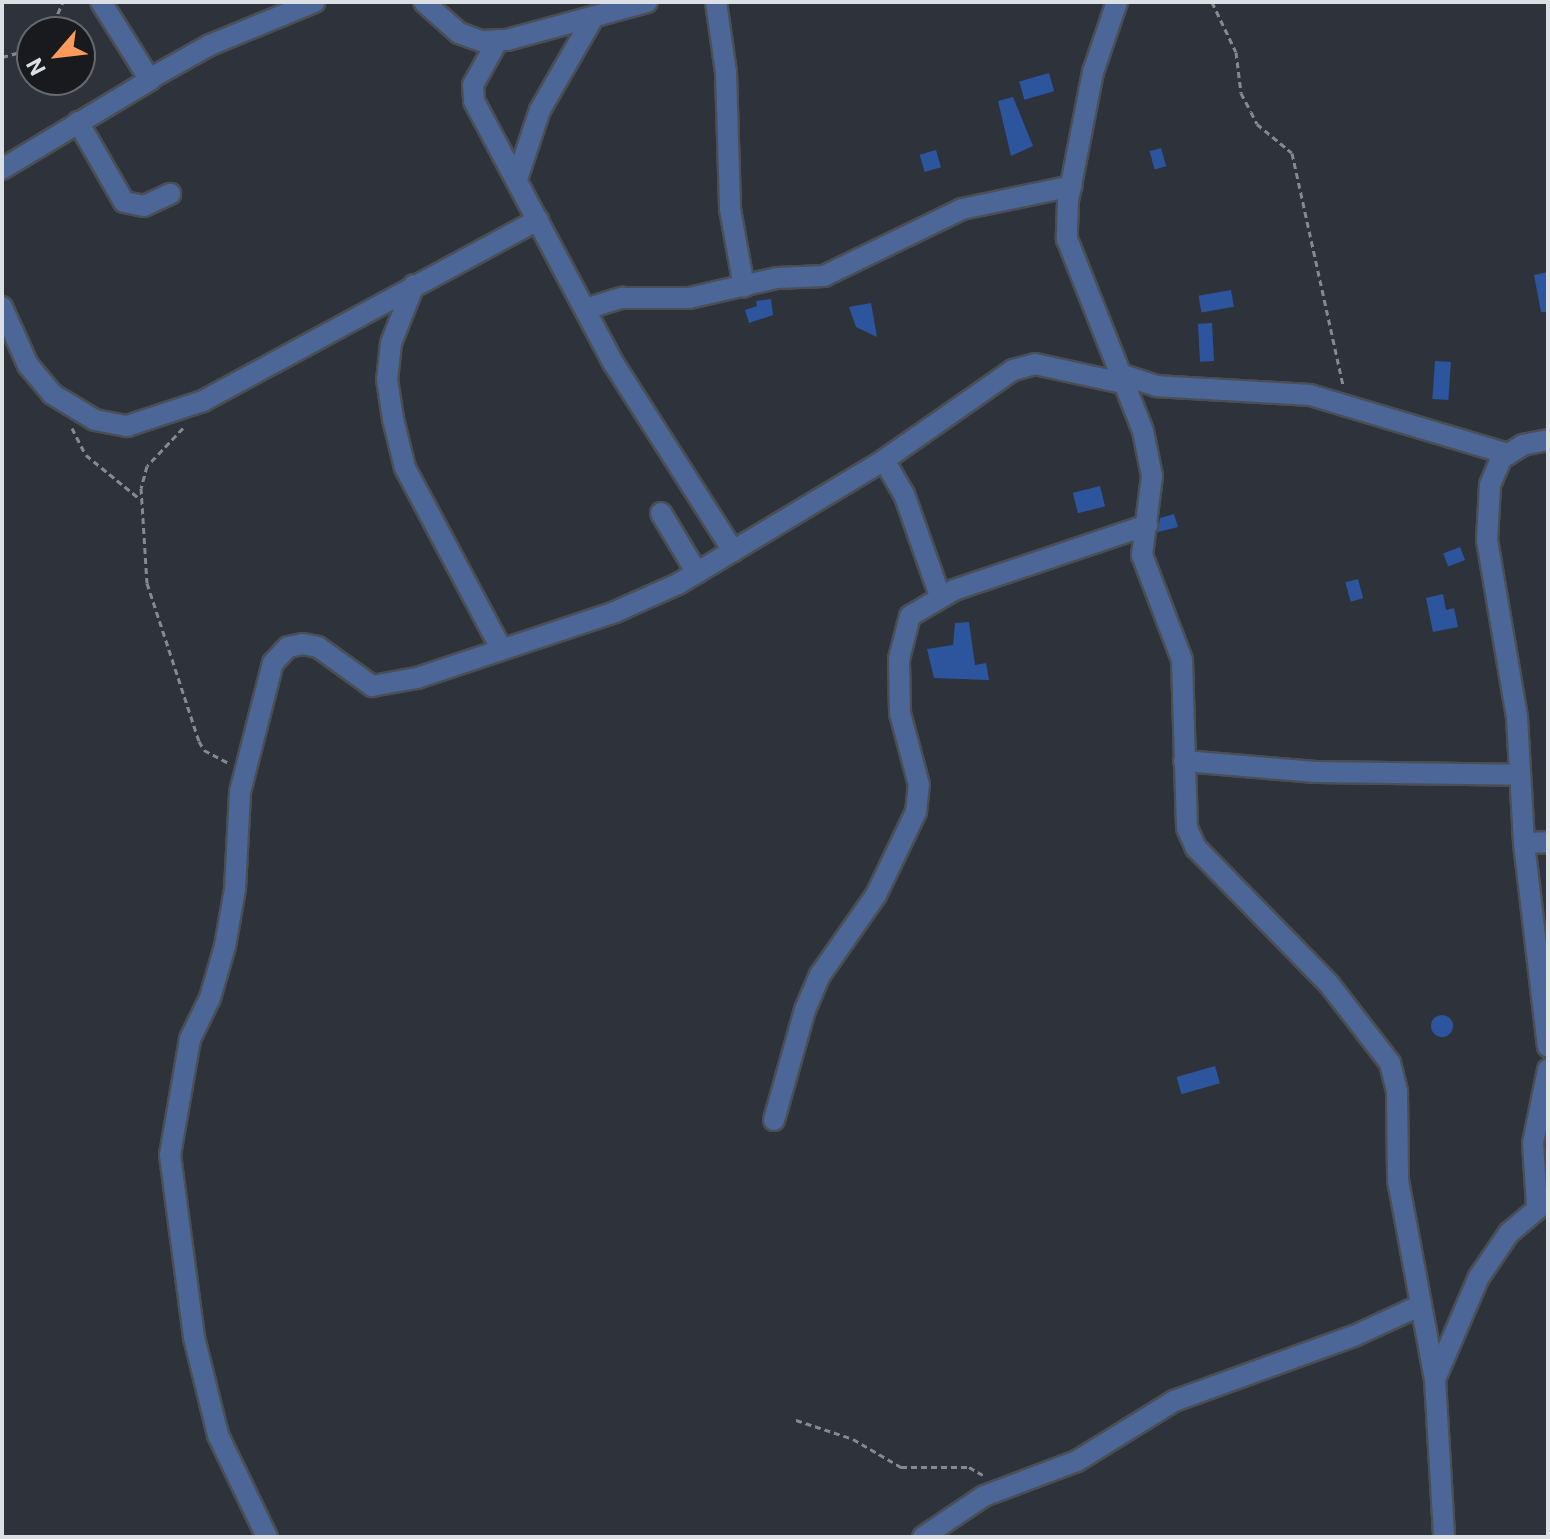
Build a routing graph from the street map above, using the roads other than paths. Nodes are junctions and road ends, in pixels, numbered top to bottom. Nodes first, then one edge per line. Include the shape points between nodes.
1 (101, 2) edge
2 (315, 2) edge
3 (424, 2) edge
4 (647, 2) edge
5 (716, 2) edge
6 (1117, 2) edge
7 (601, 10) edge
8 (498, 40) junction
9 (151, 78) junction
10 (78, 122) junction
11 (2, 169) edge
12 (517, 179) junction
13 (1072, 186) junction
14 (170, 194) dead end
15 (538, 220) junction
16 (414, 285) junction
17 (744, 287) junction
18 (2, 307) edge
19 (585, 309) junction
20 (1125, 380) junction
21 (1548, 440) edge
22 (1508, 454) junction
23 (884, 460) junction
24 (661, 513) dead end
25 (1147, 525) junction
26 (733, 551) junction
27 (697, 573) junction
28 (940, 596) junction
29 (500, 647) junction
30 (1184, 761) junction
31 (1520, 775) junction
32 (1548, 842) edge
33 (1524, 843) junction
34 (1548, 1047) edge
35 (1548, 1070) edge
36 (774, 1120) dead end
37 (1542, 1203) edge
38 (1419, 1306) junction
39 (1435, 1379) junction
40 (267, 1537) edge
41 (923, 1537) edge
42 (1444, 1537) edge

1 - 9 street
2 - 9 street via 210,45
3 - 8 street via 459,33
4 - 7 street
5 - 17 street via 726,72 730,209
6 - 13 street via 1093,72
7 - 8 street
7 - 12 street via 540,110
8 - 12 street via 473,85 474,101
9 - 10 street via 143,89
10 - 11 street
10 - 14 street via 124,202 144,206
12 - 15 street
13 - 17 street via 962,209 845,270
13 - 20 street via 1067,239
15 - 16 street
15 - 19 street
16 - 18 street via 197,404 127,426 95,420 60,399 28,365
16 - 29 street via 391,343 387,379 393,419 405,468
17 - 19 street via 689,298 622,298
19 - 26 street
20 - 22 street via 1310,395
20 - 23 street via 1035,364 1013,370
20 - 25 street via 1152,476
21 - 22 street
22 - 31 street via 1490,485 1487,540 1517,717
23 - 26 street
23 - 28 street via 904,494
24 - 27 street
25 - 28 street
25 - 30 street via 1145,573 1171,626 1187,690
26 - 27 street
27 - 29 street via 615,612
28 - 36 street via 910,616 899,659 900,713 919,785 916,812 876,895 820,975
29 - 40 street via 386,687 361,680 318,647 288,647 266,676 242,784 225,946 210,998 190,1039 170,1155 194,1337 218,1435
30 - 31 street via 1316,772
30 - 38 street via 1183,802 1196,848 1329,984 1390,1063 1397,1092 1398,1180
31 - 33 street
32 - 33 street
33 - 34 street
35 - 37 street via 1533,1143
37 - 39 street via 1509,1233 1479,1277
38 - 39 street
38 - 41 street via 1354,1336 1174,1401 1077,1461 1004,1486
39 - 42 street

